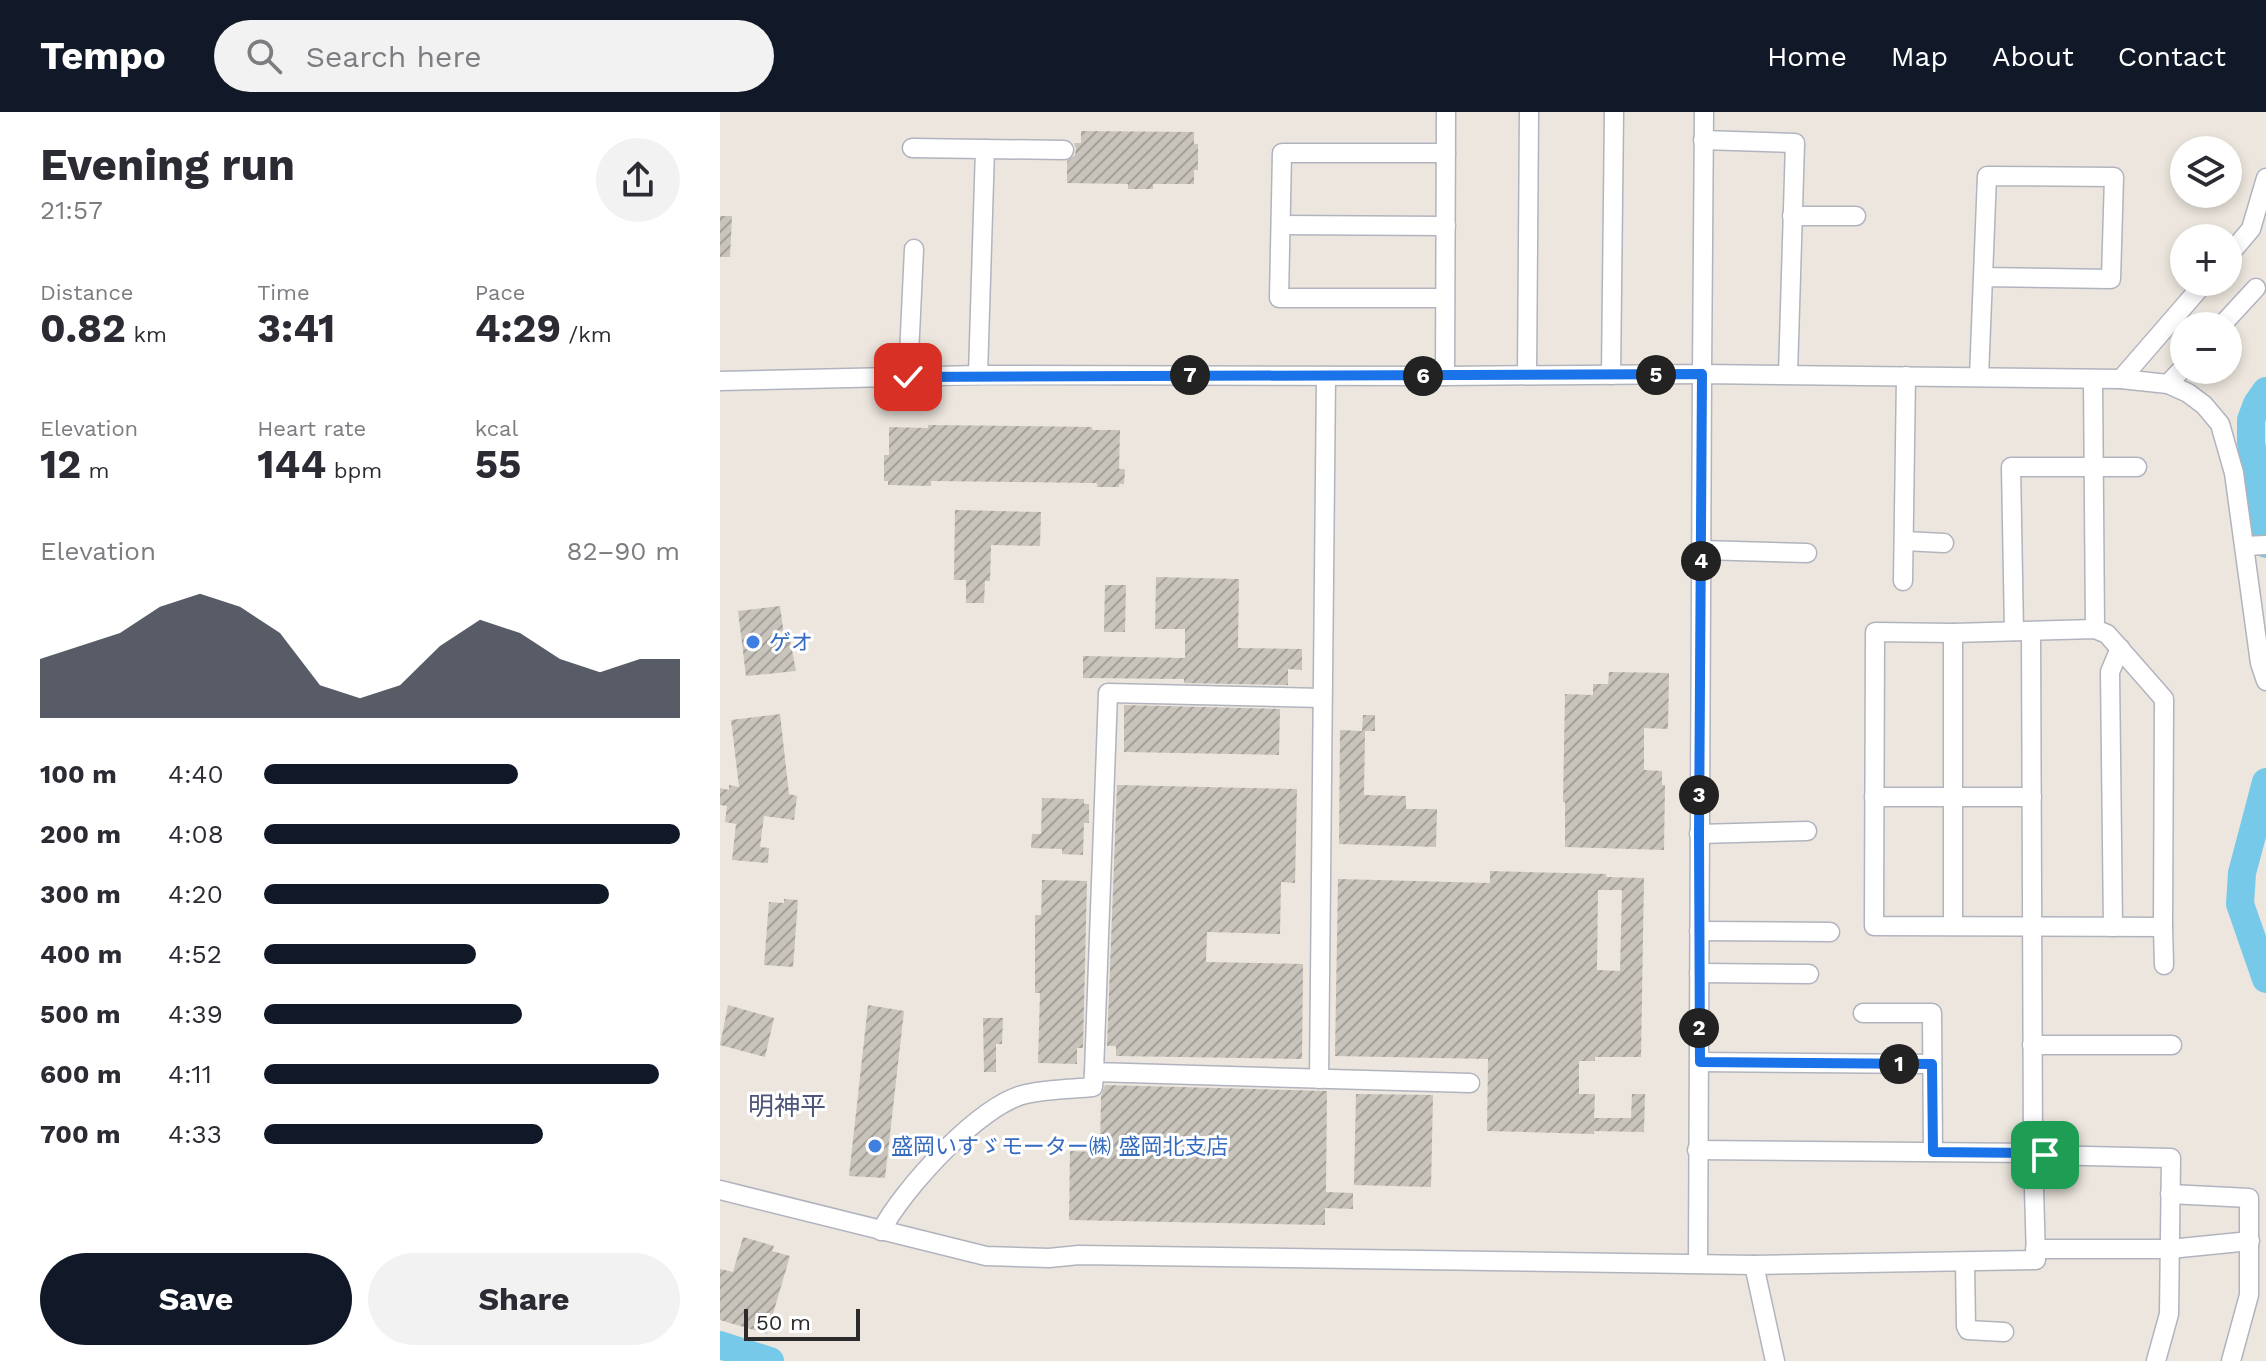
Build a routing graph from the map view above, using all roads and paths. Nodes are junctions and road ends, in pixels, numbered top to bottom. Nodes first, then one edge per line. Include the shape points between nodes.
1 (1446, 112) edge
2 (1529, 112) edge
3 (1614, 112) edge
4 (1704, 112) edge
5 (1703, 140) junction
6 (912, 148) dead end
7 (985, 149) junction
8 (1064, 150) dead end
9 (1446, 153) junction
10 (2266, 178) edge
11 (1792, 216) junction
12 (1856, 216) dead end
13 (2260, 218) edge
14 (1281, 225) junction
15 (1446, 226) junction
16 (2242, 240) edge
17 (914, 249) dead end
18 (1983, 277) junction
19 (2256, 288) dead end
20 (2193, 296) edge
21 (1445, 298) junction
22 (2234, 312) edge
23 (1702, 374) junction
24 (1788, 374) junction
25 (978, 375) junction
26 (1527, 375) junction
27 (1611, 375) junction
28 (1326, 376) junction
29 (1445, 376) junction
30 (1906, 376) junction
31 (908, 377) junction
32 (1979, 377) junction
33 (2093, 379) junction
34 (2121, 379) junction
35 (720, 381) edge
36 (2168, 384) joint
37 (2093, 467) junction
38 (2137, 467) dead end
39 (1904, 541) junction
40 (1944, 543) dead end
41 (2256, 546) edge
42 (1701, 550) junction
43 (1807, 553) dead end
44 (1903, 581) dead end
45 (2095, 629) junction
46 (2023, 632) junction
47 (1953, 633) junction
48 (2120, 648) junction
49 (2266, 681) edge
50 (1322, 698) junction
51 (1874, 797) junction
52 (1953, 797) junction
53 (2032, 797) junction
54 (1807, 831) dead end
55 (1699, 834) junction
56 (1953, 926) junction
57 (2031, 926) junction
58 (2113, 927) junction
59 (2163, 927) junction
60 (1699, 931) junction
61 (1830, 932) dead end
62 (2164, 965) dead end
63 (1699, 973) junction
64 (1809, 974) dead end
65 (1863, 1013) dead end
66 (2032, 1045) junction
67 (2172, 1045) dead end
68 (1700, 1062) junction
69 (1932, 1064) junction
70 (1094, 1072) junction
71 (1319, 1079) junction
72 (1470, 1083) dead end
73 (1697, 1150) junction
74 (1933, 1152) junction
75 (2033, 1153) junction
76 (720, 1190) edge
77 (2170, 1194) junction
78 (881, 1231) junction
79 (2250, 1241) junction
80 (2035, 1249) junction
81 (2170, 1249) junction
82 (1965, 1262) junction
83 (1698, 1263) junction
84 (1754, 1265) junction
85 (2258, 1294) edge
86 (2004, 1332) dead end
87 (1775, 1361) edge
88 (2156, 1361) edge
89 (2231, 1361) edge

1 - 9 street
2 - 26 street
3 - 27 street
4 - 5 street
5 - 11 street via 1795,143
5 - 23 street
6 - 7 street
7 - 8 street
7 - 25 street
9 - 14 street via 1282,153
9 - 15 street
10 - 13 street
11 - 12 street
11 - 24 street
13 - 16 street
14 - 15 street
14 - 21 street via 1279,298
15 - 21 street
17 - 31 street
18 - 18 street via 1987,176 2114,177 2111,279
18 - 32 street
19 - 22 street
20 - 34 street
21 - 29 street
23 - 24 street
23 - 27 street
23 - 42 street
24 - 30 street
25 - 28 street
25 - 31 street
26 - 27 street
26 - 29 street
28 - 29 street
28 - 50 street
30 - 32 street
30 - 39 street
31 - 35 street
32 - 33 street
33 - 34 street
33 - 37 street
34 - 36 street
36 - 41 street via 2204,405 2220,424
37 - 38 street
37 - 45 street
37 - 46 street via 2011,467
39 - 40 street
39 - 44 street
41 - 49 street via 2260,663
42 - 43 street
42 - 55 street
45 - 46 street
45 - 48 street
46 - 47 street
46 - 53 street
47 - 51 street via 1875,632
47 - 52 street
48 - 58 street via 2110,672
48 - 59 street via 2164,699
50 - 70 street via 1108,693
50 - 71 street
51 - 52 street
51 - 56 street via 1874,926
52 - 53 street
52 - 56 street
53 - 57 street
54 - 55 street
55 - 60 street
56 - 57 street
57 - 58 street
57 - 66 street
58 - 59 street
59 - 62 street
60 - 61 street
60 - 63 street
63 - 64 street
63 - 68 street
65 - 69 street via 1932,1013
66 - 67 street
66 - 75 street
68 - 69 street
68 - 73 street
69 - 74 street
70 - 71 street
70 - 78 street via 1093,1087 1024,1094 995,1109 946,1148 891,1211
71 - 72 street
73 - 74 street
73 - 83 street
74 - 75 street
75 - 77 street via 2171,1158
75 - 80 street
76 - 78 street
77 - 79 street via 2249,1198
77 - 81 street
78 - 83 street via 986,1256 1033,1258
79 - 81 street
79 - 85 street
80 - 81 street
80 - 82 street via 2036,1260
81 - 88 street via 2169,1314
82 - 84 street
82 - 86 street via 1968,1330
83 - 84 street
84 - 87 street
85 - 89 street

